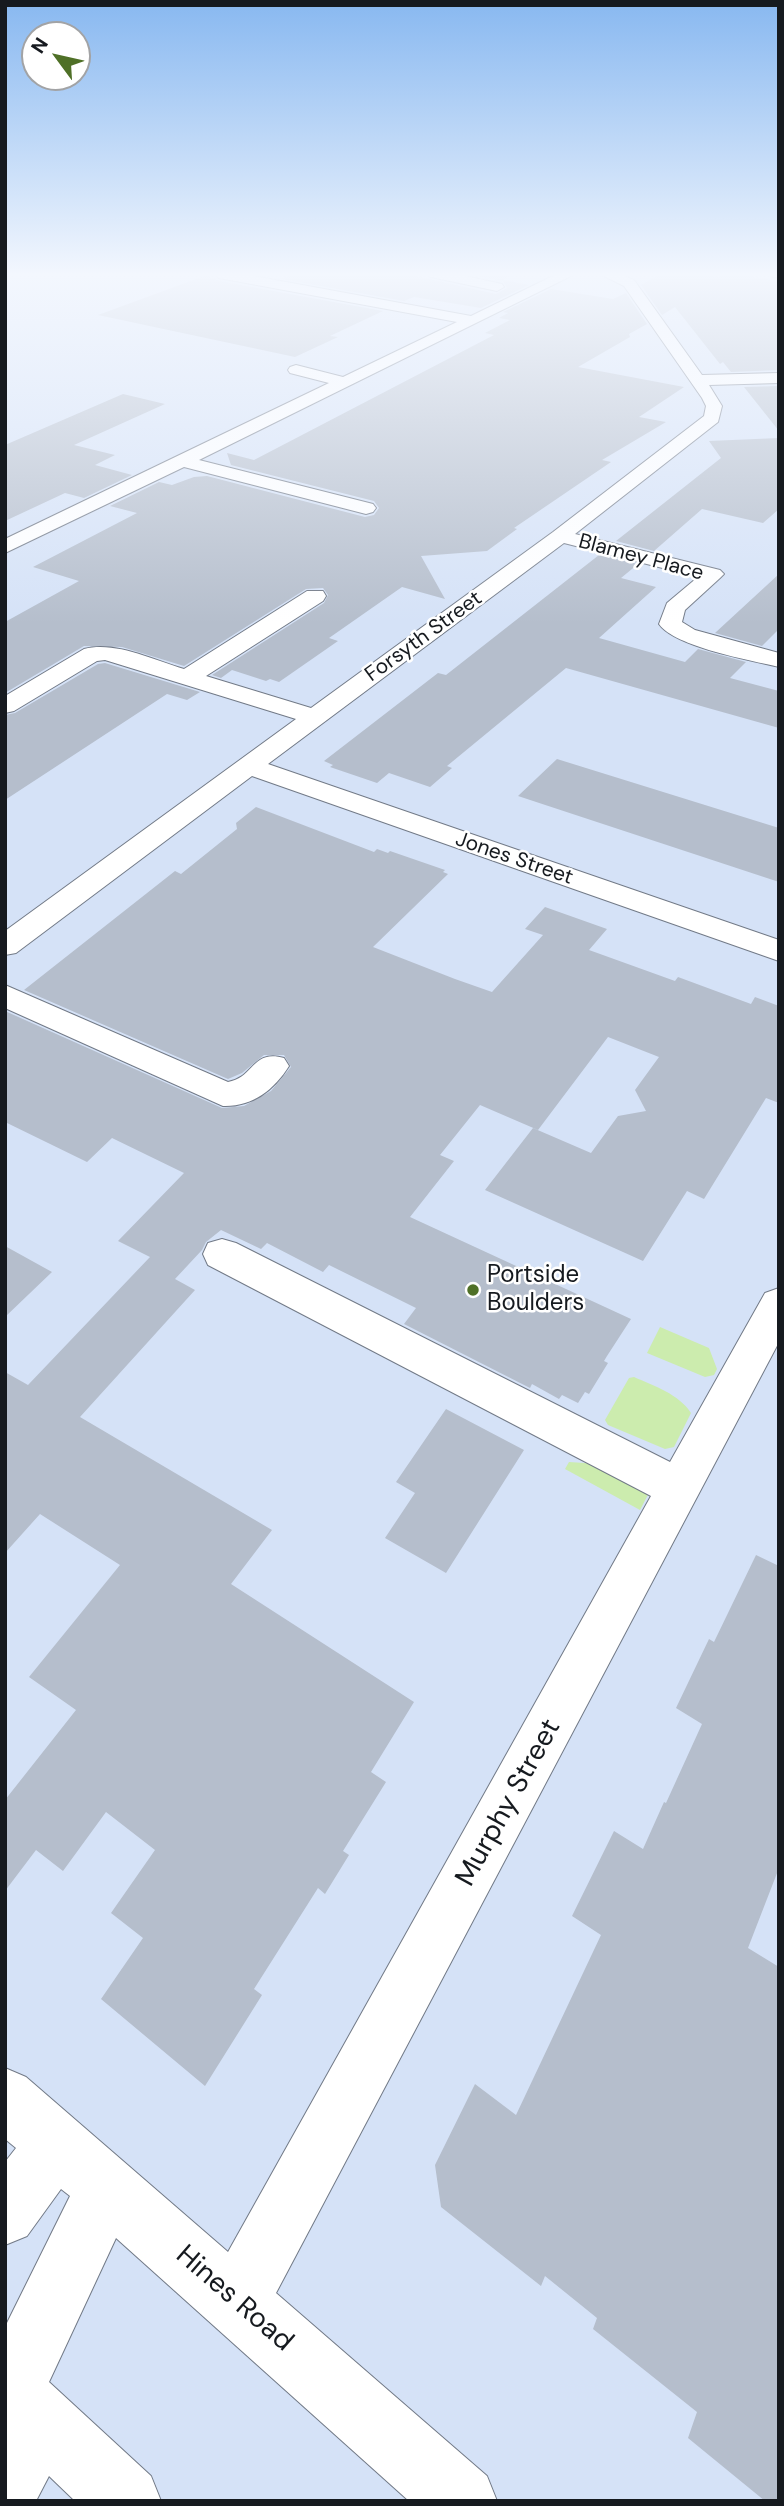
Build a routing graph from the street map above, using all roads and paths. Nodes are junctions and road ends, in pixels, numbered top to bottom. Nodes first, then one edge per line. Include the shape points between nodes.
1 (327, 390) edge
2 (704, 390) edge
3 (181, 461) junction
4 (366, 508) dead end
5 (560, 536) junction
6 (5, 547) edge
7 (315, 596) dead end
8 (779, 660) edge
9 (189, 676) junction
10 (5, 706) edge
11 (315, 717) junction
12 (248, 766) junction
13 (5, 946) edge
14 (779, 951) edge
15 (5, 995) edge
16 (272, 1066) dead end
17 (222, 1254) dead end
18 (779, 1304) edge
19 (680, 1489) junction
20 (5, 2098) edge
21 (57, 2143) junction
22 (107, 2187) junction
23 (5, 2214) edge
24 (237, 2301) junction
25 (7, 2390) edge
26 (5, 2487) edge
27 (126, 2501) edge
28 (462, 2501) edge

1 - 3 street
2 - 5 street, Forsyth Street via 714,406 712,418
3 - 4 street
3 - 6 street
5 - 8 street, Blamey Place via 713,574 675,608 670,624 687,635
5 - 11 street, Forsyth Street
7 - 9 street
9 - 10 street via 106,653 92,654
9 - 11 street
11 - 12 street, Forsyth Street
12 - 13 street, Forsyth Street
12 - 14 street, Jones Street
15 - 16 street via 223,1094 244,1092
17 - 19 street
18 - 19 street, Murphy Street
19 - 24 street, Murphy Street
20 - 21 street, Hines Road
21 - 22 street, Hines Road
21 - 23 street
22 - 24 street, Hines Road
22 - 25 street
24 - 28 street, Hines Road
25 - 26 street via 19,2464
25 - 27 street

